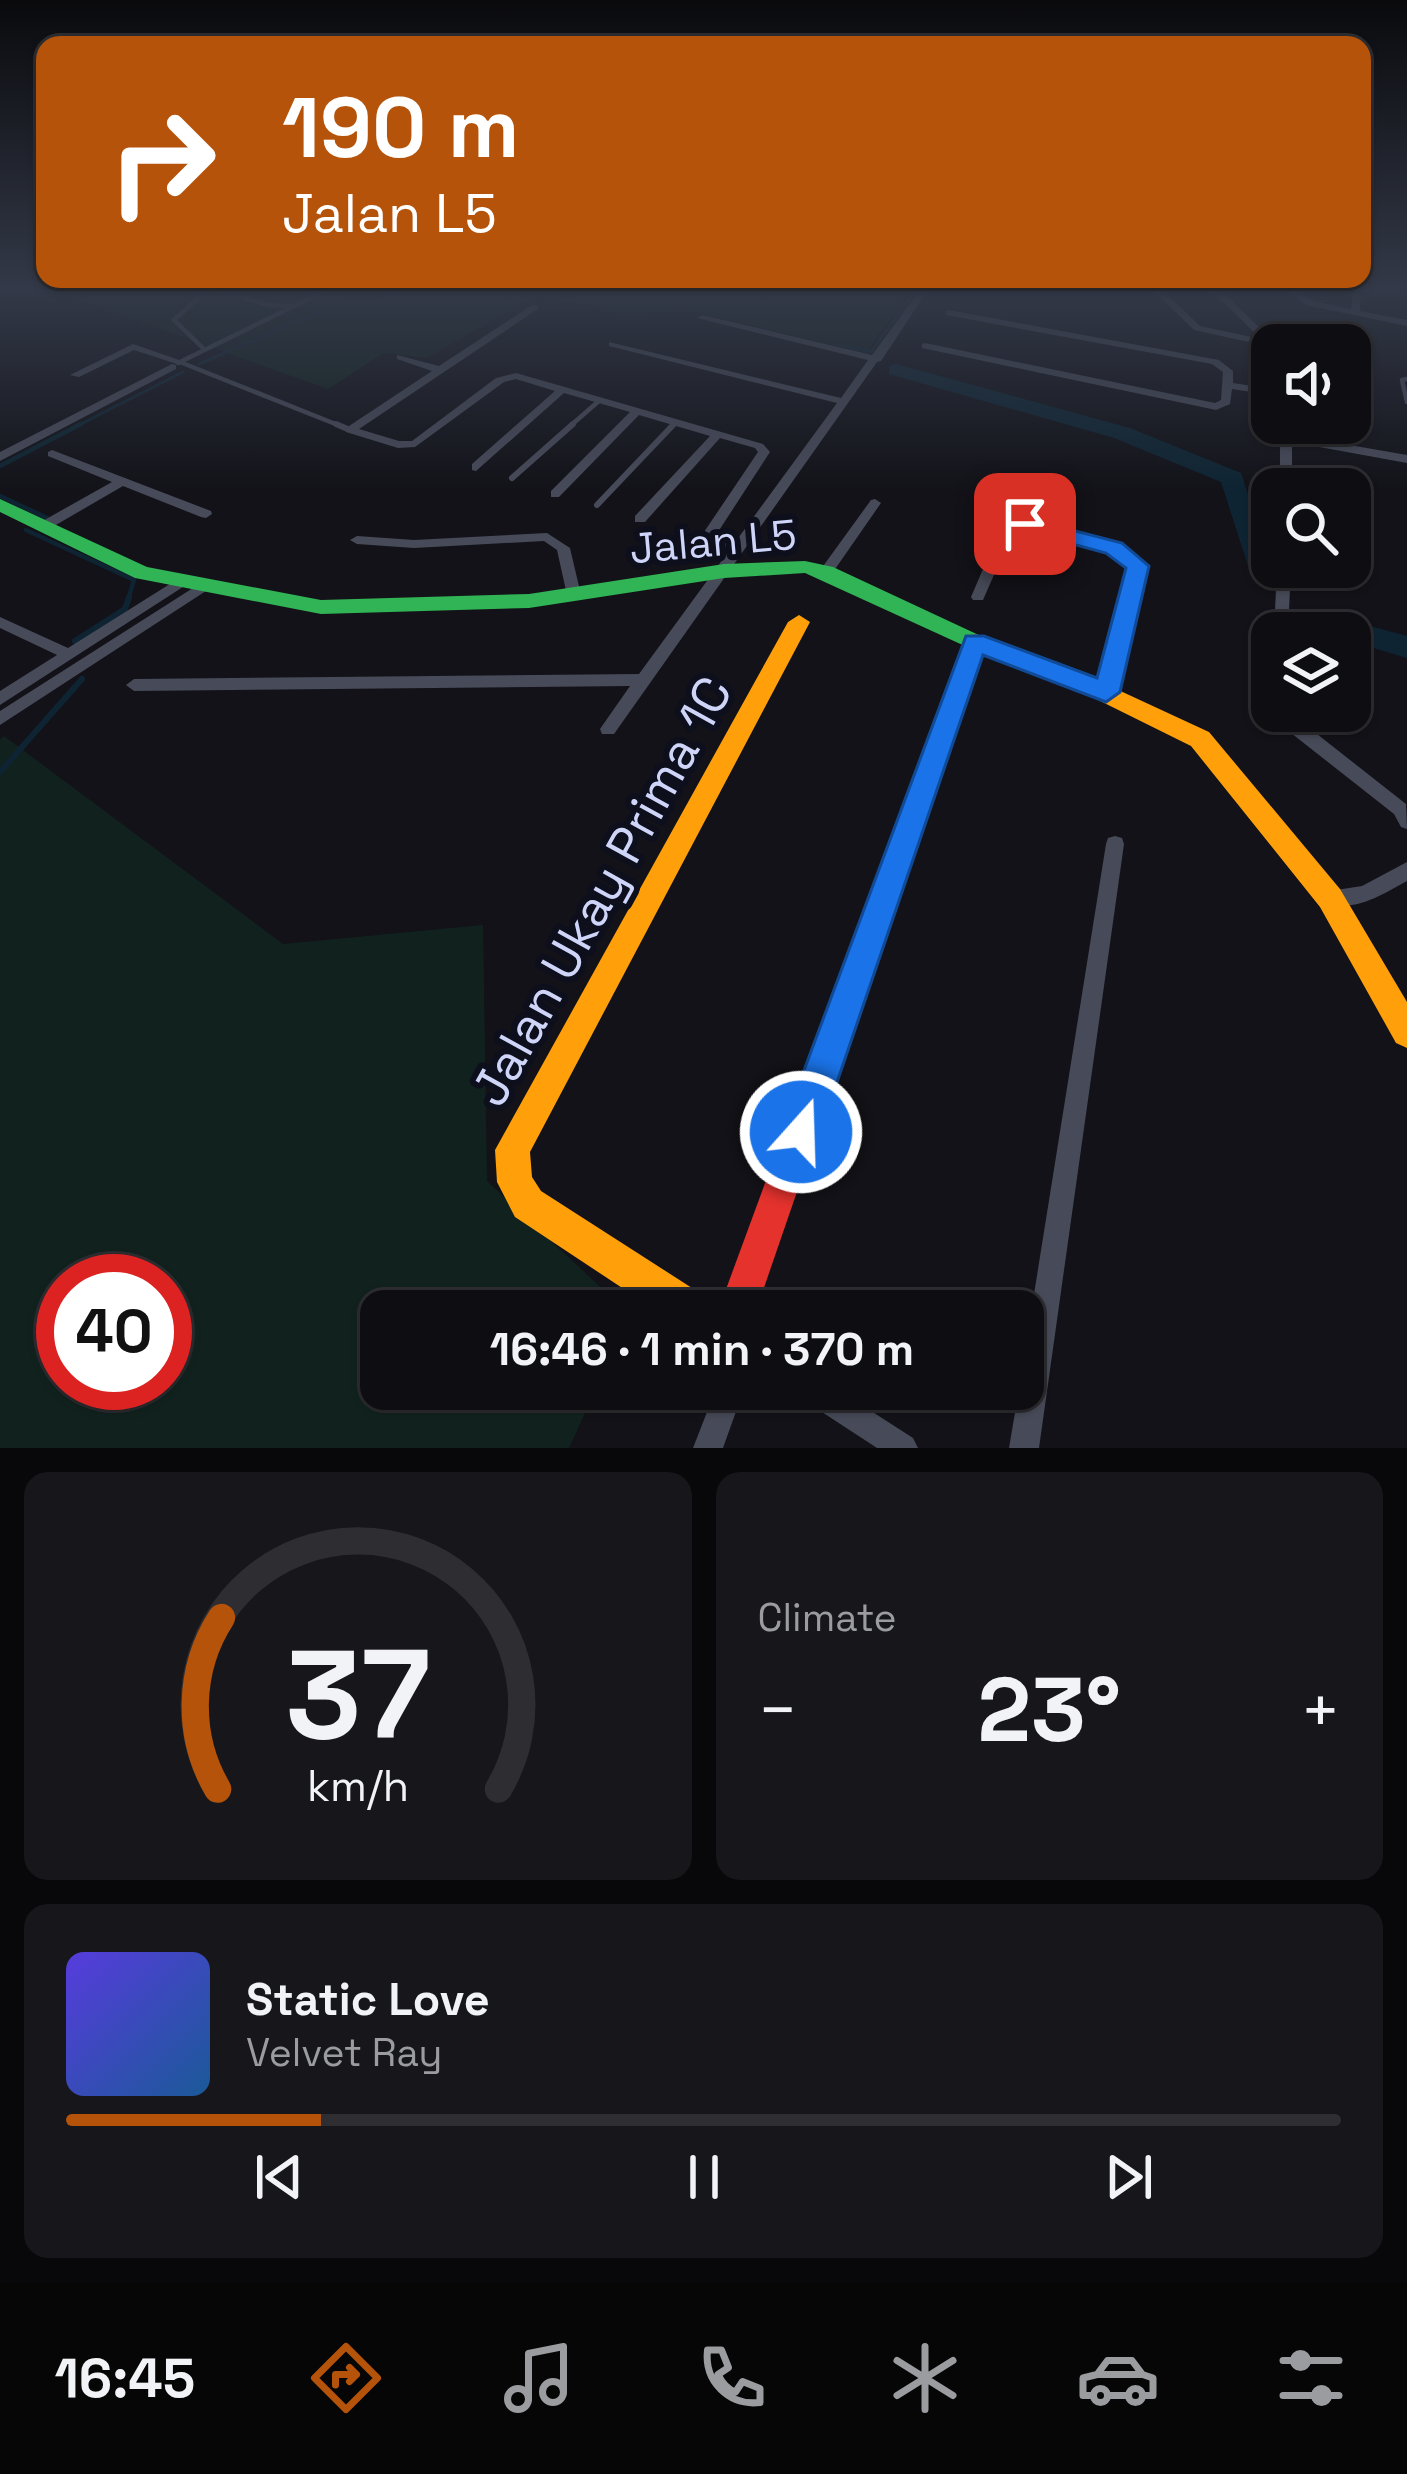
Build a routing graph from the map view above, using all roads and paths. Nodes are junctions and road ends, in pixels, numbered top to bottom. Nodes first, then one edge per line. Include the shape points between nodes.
1 (111, 358) edge
2 (158, 358) edge
3 (189, 358) edge
4 (400, 358) dead end
5 (458, 358) edge
6 (666, 358) edge
7 (871, 358) edge
8 (980, 358) edge
9 (1190, 358) edge
10 (877, 359) joint
11 (176, 365) junction
12 (439, 370) junction
13 (75, 375) dead end
14 (1407, 379) edge
15 (563, 389) junction
16 (1228, 389) junction
17 (1251, 391) edge
18 (1251, 396) edge
19 (600, 400) junction
20 (844, 402) junction
21 (1407, 402) edge
22 (638, 410) junction
23 (676, 422) junction
24 (350, 430) junction
25 (718, 434) junction
26 (1345, 444) edge
27 (52, 454) dead end
28 (0, 457) edge
29 (1407, 459) edge
30 (476, 467) dead end
31 (512, 478) dead end
32 (121, 482) junction
33 (555, 494) dead end
34 (874, 502) dead end
35 (0, 505) edge
36 (597, 505) dead end
37 (206, 514) dead end
38 (640, 519) dead end
39 (44, 526) junction
40 (357, 540) dead end
41 (741, 547) junction
42 (724, 571) junction
43 (826, 572) junction
44 (192, 584) junction
45 (574, 595) junction
46 (978, 597) dead end
47 (0, 622) edge
48 (799, 622) dead end
49 (975, 642) junction
50 (68, 654) junction
51 (643, 680) junction
52 (134, 686) dead end
53 (1106, 692) junction
54 (0, 699) edge
55 (0, 719) edge
56 (608, 729) dead end
57 (1302, 732) edge
58 (1405, 811) edge
59 (1115, 844) dead end
60 (1407, 871) edge
61 (1330, 898) junction
62 (1407, 1032) edge
63 (660, 1290) edge
64 (744, 1290) edge
65 (722, 1410) edge
66 (844, 1410) edge
67 (708, 1448) edge
68 (903, 1448) edge
69 (1024, 1448) edge

1 - 13 street
2 - 11 street
3 - 11 lane
4 - 12 street
5 - 12 street
6 - 20 street
7 - 10 street
8 - 16 street via 1216,407
9 - 16 street via 1226,368
10 - 20 street
11 - 24 lane
11 - 28 street
12 - 24 street
14 - 21 lane
15 - 19 street
15 - 24 street via 504,378 415,444
15 - 30 street
16 - 17 street
16 - 18 street
19 - 22 street
19 - 31 lane
20 - 41 street
22 - 23 street
22 - 33 street
23 - 25 street
23 - 36 lane
25 - 38 street
25 - 41 street via 764,452 711,532
26 - 29 street
27 - 32 street
32 - 37 street
32 - 39 street
34 - 43 street
35 - 39 street, Jalan L5
39 - 44 street, Jalan L5 via 142,573
40 - 45 street via 547,537 563,548
41 - 42 street
42 - 43 street, Jalan L5
42 - 45 street, Jalan L5
42 - 51 street
43 - 49 street, Jalan L5
44 - 45 street, Jalan L5 via 346,609
44 - 50 street
44 - 55 street
46 - 53 street via 1015,526 1133,558 1140,573
47 - 50 street
48 - 63 street, Jalan Ukay Prima 1C via 509,1160 528,1204
49 - 53 street, Jalan L5
49 - 64 street
50 - 54 street
51 - 52 street
51 - 56 street
53 - 61 street, Jalan L5 via 1199,739
57 - 58 street
59 - 69 street
60 - 61 street via 1365,895
61 - 62 street, Jalan L5
65 - 67 street
66 - 68 street

